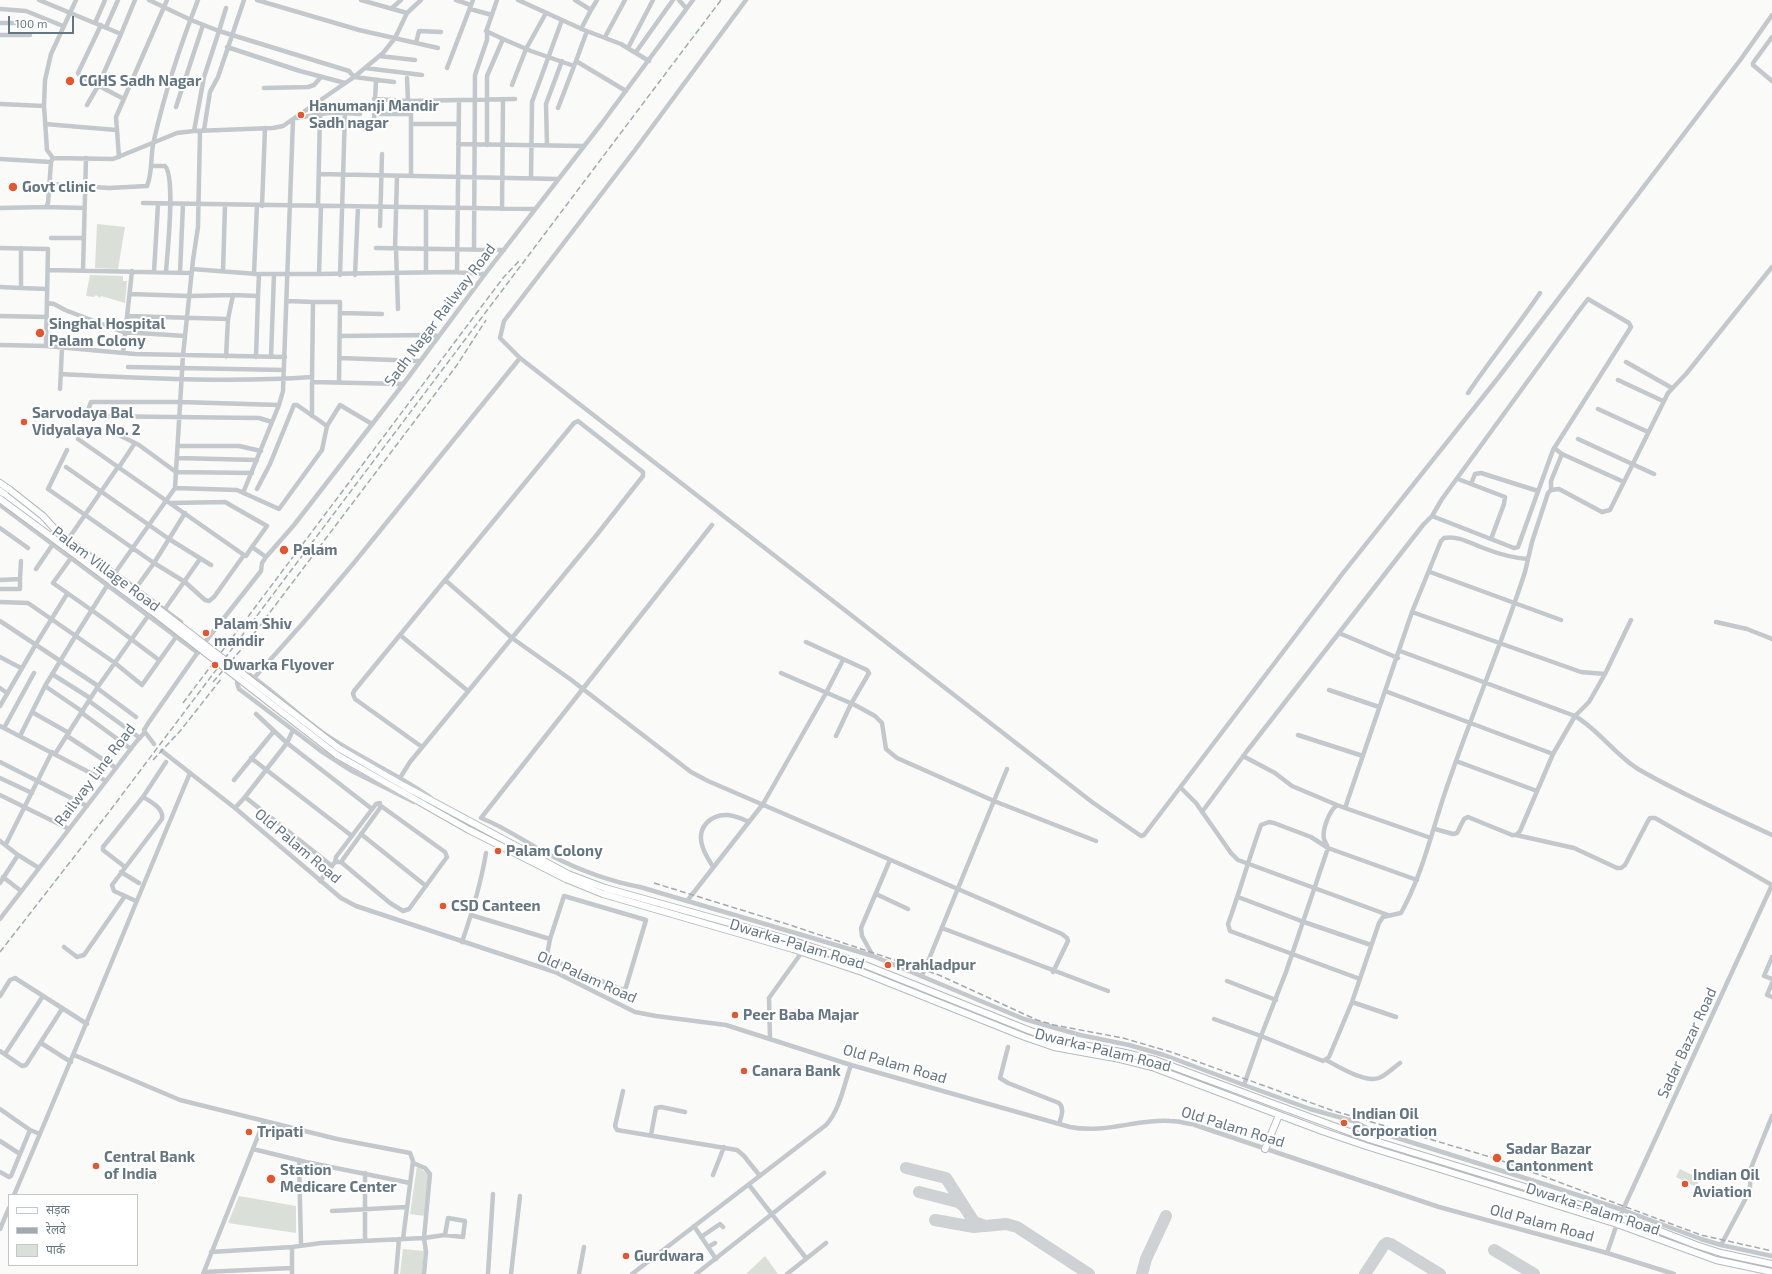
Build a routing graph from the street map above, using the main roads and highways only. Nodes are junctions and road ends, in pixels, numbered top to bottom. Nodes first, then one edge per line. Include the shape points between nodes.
1 (0, 483) edge
2 (0, 491) edge
3 (0, 499) edge
4 (61, 536) junction
5 (424, 801) junction
6 (1279, 1115) junction
7 (1265, 1149) road end
8 (1618, 1221) junction
9 (1772, 1264) edge
10 (1772, 1272) edge

1 - 4 main road, bridge via 43,516
2 - 4 main road, bridge
3 - 5 main road, bridge via 153,612 338,755
4 - 5 main road, bridge via 340,749
5 - 6 main road, Dwarka-Palam Road via 442,815 566,879 603,894 802,952 894,984 1025,1038 1054,1047 1152,1067
5 - 8 main road, Dwarka-Palam Road via 445,808 568,874 605,888 794,941 871,967 1056,1040 1155,1060 1369,1139 1525,1187
6 - 7 main road
6 - 8 main road, Dwarka-Palam Road via 1366,1146
8 - 9 main road, Dwarka-Palam Road via 1721,1253
8 - 10 main road via 1716,1260

